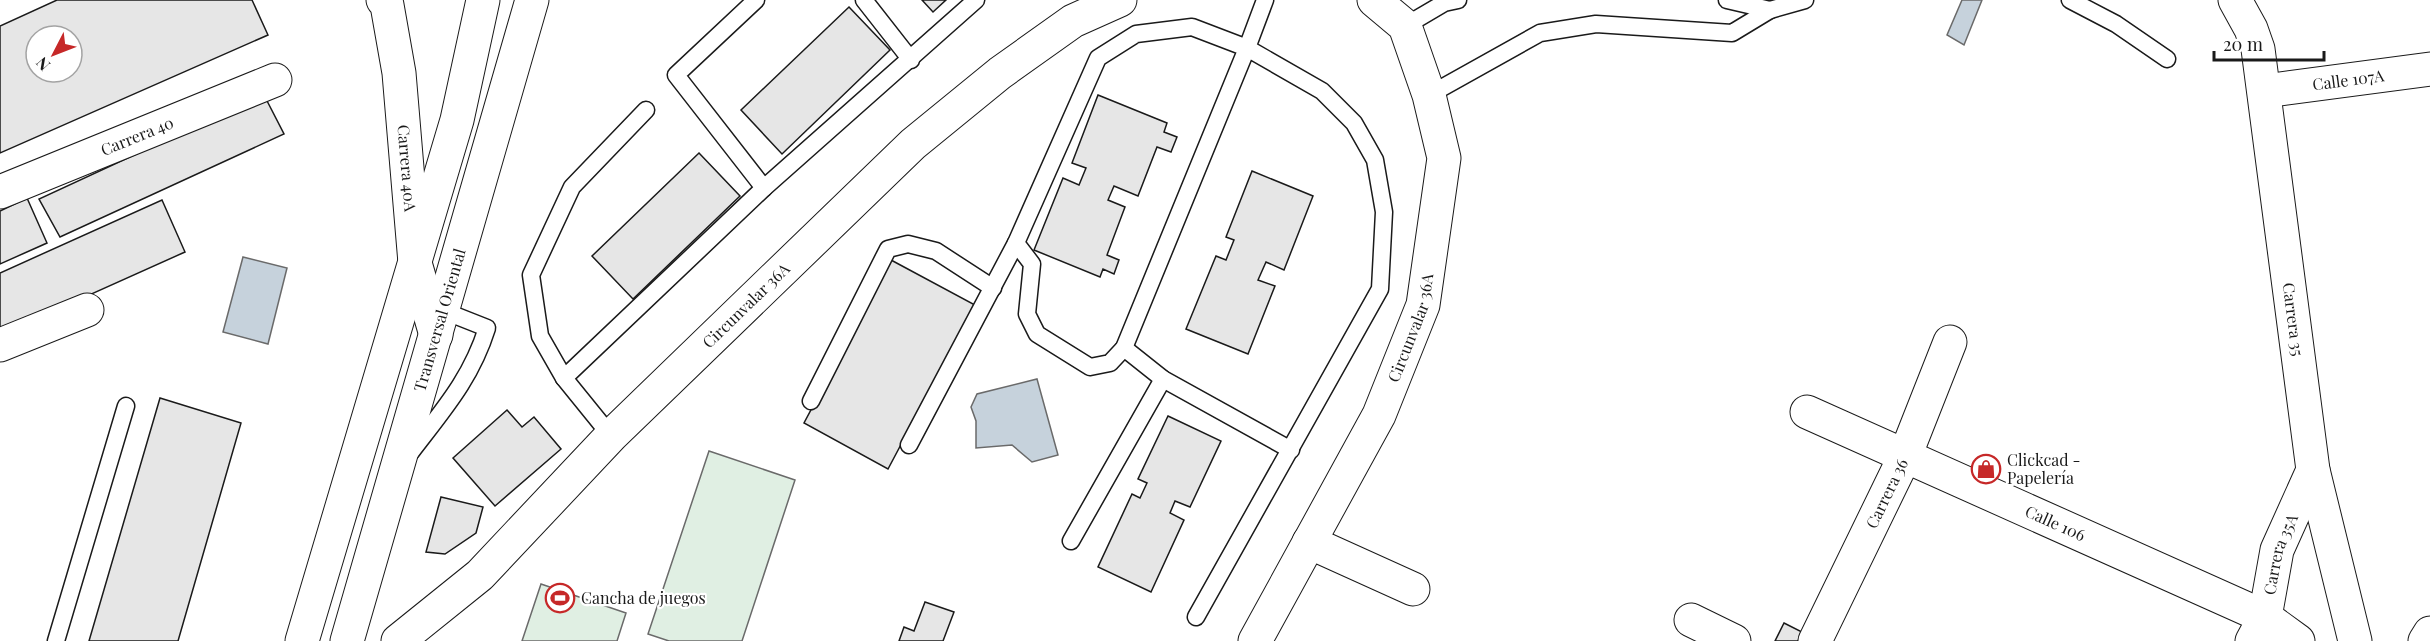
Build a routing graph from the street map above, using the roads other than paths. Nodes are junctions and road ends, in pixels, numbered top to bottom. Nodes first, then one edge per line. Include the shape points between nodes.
1 (483, 0) edge
2 (532, 0) edge
3 (756, 0) edge
4 (864, 0) edge
5 (976, 0) edge
6 (1120, 0) edge
7 (1265, 0) edge
8 (1374, 0) edge
9 (1458, 0) edge
10 (1728, 0) edge
11 (1805, 0) edge
12 (2070, 0) edge
13 (2235, 0) edge
14 (386, 2) edge
15 (1770, 10) junction
16 (1405, 26) junction
17 (1247, 48) junction
18 (2167, 59) dead end
19 (911, 60) junction
20 (2430, 69) edge
21 (275, 80) dead end
22 (2265, 91) junction
23 (1430, 95) junction
24 (646, 110) dead end
25 (764, 188) junction
26 (0, 192) edge
27 (1016, 243) junction
28 (415, 263) junction
29 (993, 288) junction
30 (87, 310) dead end
31 (440, 323) junction
32 (1950, 342) dead end
33 (0, 345) edge
34 (1124, 348) junction
35 (564, 378) junction
36 (1163, 379) junction
37 (811, 400) dead end
38 (126, 406) dead end
39 (1807, 412) dead end
40 (611, 436) junction
41 (909, 445) dead end
42 (1292, 450) junction
43 (1905, 456) junction
44 (398, 469) junction
45 (2313, 470) junction
46 (1071, 541) dead end
47 (1309, 542) junction
48 (1413, 589) dead end
49 (1196, 617) dead end
50 (1691, 620) dead end
51 (2259, 629) edge
52 (2430, 633) edge
53 (56, 641) edge
54 (302, 641) edge
55 (347, 641) edge
56 (398, 641) edge
57 (1255, 641) edge
58 (1734, 641) edge
59 (1815, 641) edge
60 (2298, 641) edge
61 (2355, 641) edge
62 (2425, 641) edge

1 - 28 street via 457,120
2 - 31 street, Transversal Oriental
3 - 25 lane via 676,75
4 - 19 lane
5 - 19 lane
6 - 40 street, Circunvalar 36A via 1073,21 913,144
7 - 17 lane
8 - 16 street
9 - 16 lane via 1444,3
10 - 15 lane
11 - 15 lane
12 - 18 lane via 2116,24
13 - 22 street, Carrera 35 via 2258,49
14 - 28 street, Carrera 40A via 399,73
15 - 23 lane via 1732,33 1596,24 1540,33
16 - 23 street, Circunvalar 36A
17 - 27 lane via 1192,27 1136,33 1098,58
17 - 34 lane
17 - 42 lane via 1322,91 1354,123 1375,160 1384,213 1380,289
19 - 25 lane
20 - 22 street, Calle 107A
21 - 26 street, Carrera 40
22 - 45 street, Carrera 35
23 - 47 street, Circunvalar 36A via 1444,158 1424,305 1379,415
24 - 35 lane via 572,187 531,275 540,336
25 - 35 lane
27 - 29 lane
27 - 34 lane via 1032,264 1027,314 1037,334 1090,367 1110,363
28 - 31 street, Carrera 40A
28 - 54 street
29 - 37 lane via 936,251 908,244 888,249
29 - 41 lane
30 - 33 street
31 - 44 street, Transversal Oriental
31 - 44 lane via 487,328 467,378
32 - 43 street, Carrera 36
34 - 36 lane
35 - 40 lane
36 - 42 lane
36 - 46 lane
38 - 53 lane
39 - 43 street, Calle 106
40 - 56 street, Circunvalar 36A via 480,575
42 - 49 lane
43 - 51 street, Calle 106
43 - 59 street, Carrera 36
44 - 55 street, Transversal Oriental
45 - 51 street, Carrera 35A via 2277,550
45 - 61 street, Carrera 35
47 - 48 street
47 - 57 street, Circunvalar 36A
50 - 58 street
51 - 60 street, Calle 106
52 - 62 street

